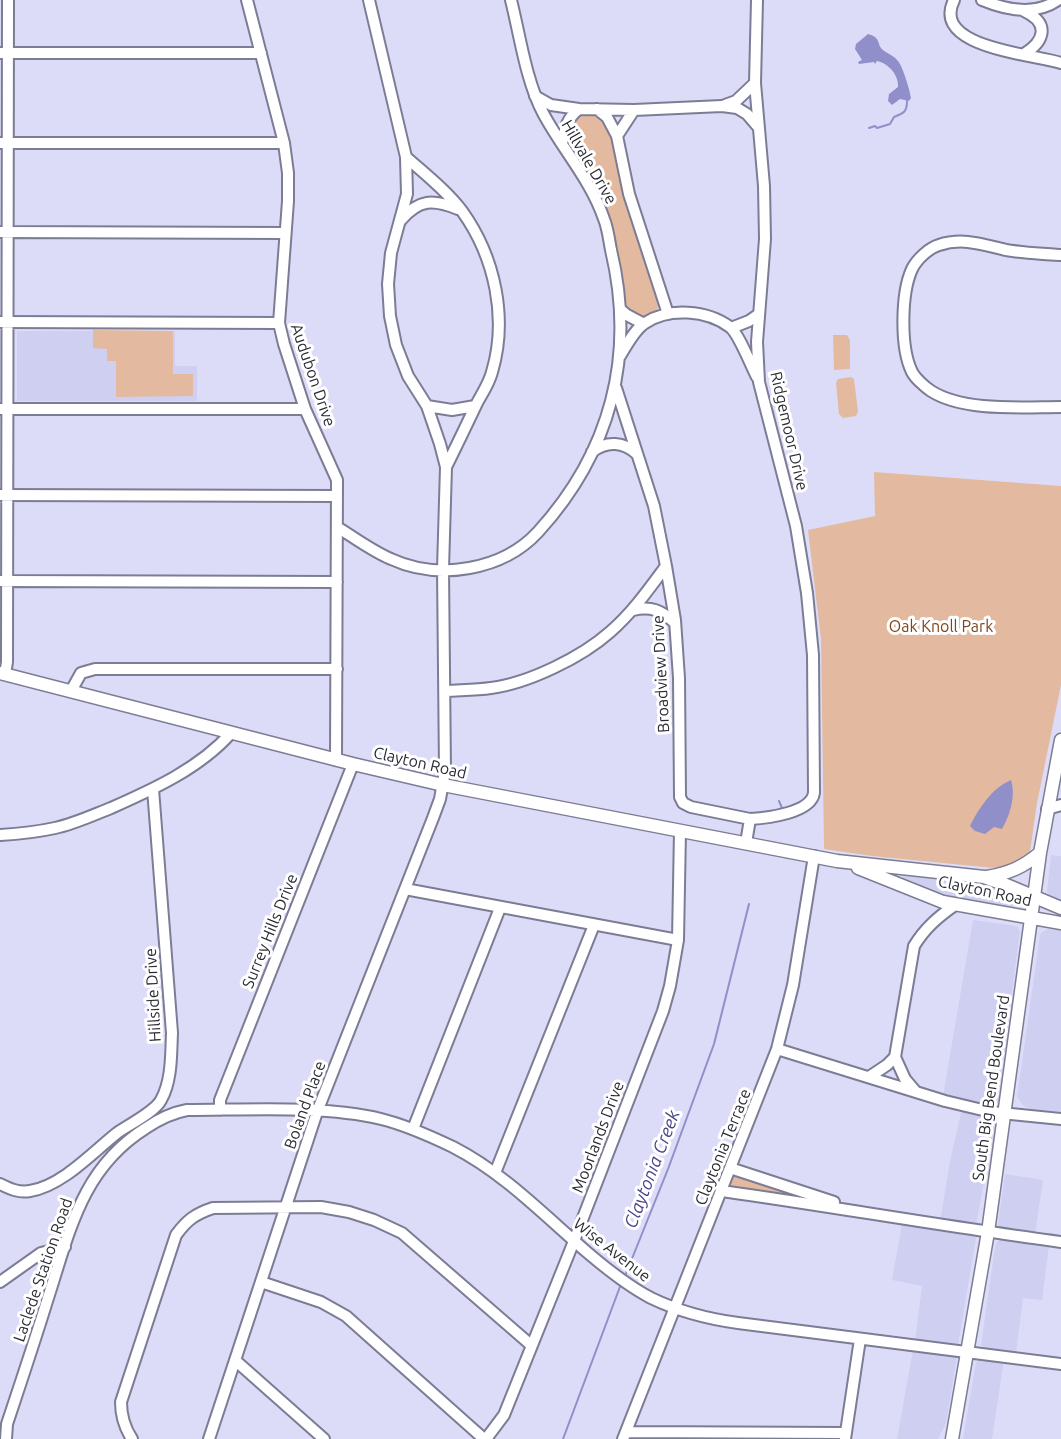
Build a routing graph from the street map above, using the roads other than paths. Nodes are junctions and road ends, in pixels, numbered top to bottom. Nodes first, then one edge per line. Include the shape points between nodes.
1 (8, 0) edge
2 (247, 0) edge
3 (369, 0) edge
4 (511, 0) edge
5 (757, 0) edge
6 (954, 0) edge
7 (982, 0) edge
8 (1054, 3) edge
9 (1024, 10) junction
10 (1042, 26) junction
11 (1041, 39) junction
12 (261, 52) junction
13 (4, 53) edge
14 (1024, 54) junction
15 (1057, 62) edge
16 (755, 83) junction
17 (535, 96) junction
18 (722, 106) junction
19 (579, 109) junction
20 (597, 109) junction
21 (634, 110) junction
22 (759, 128) junction
23 (617, 136) junction
24 (4, 143) edge
25 (284, 143) junction
26 (562, 143) junction
27 (406, 157) junction
28 (462, 210) junction
29 (400, 222) junction
30 (4, 232) edge
31 (285, 233) junction
32 (1061, 255) edge
33 (621, 309) junction
34 (668, 314) junction
35 (759, 314) junction
36 (4, 322) edge
37 (279, 323) junction
38 (644, 324) junction
39 (731, 328) junction
40 (619, 357) junction
41 (759, 382) junction
42 (616, 388) junction
43 (427, 406) junction
44 (475, 406) junction
45 (1061, 407) edge
46 (305, 408) junction
47 (4, 409) edge
48 (592, 452) junction
49 (638, 454) junction
50 (446, 467) junction
51 (4, 495) edge
52 (337, 496) junction
53 (337, 527) junction
54 (666, 566) junction
55 (443, 569) junction
56 (4, 581) edge
57 (337, 582) junction
58 (633, 609) junction
59 (675, 623) junction
60 (337, 669) junction
61 (3, 674) edge
62 (71, 691) junction
63 (446, 691) junction
64 (231, 733) junction
65 (1061, 740) edge
66 (336, 760) junction
67 (353, 764) junction
68 (443, 786) junction
69 (153, 789) junction
70 (1061, 805) edge
71 (1047, 809) junction
72 (750, 819) junction
73 (680, 831) junction
74 (0, 835) edge
75 (746, 843) junction
76 (1040, 853) junction
77 (814, 856) junction
78 (837, 861) junction
79 (984, 877) junction
80 (405, 889) junction
81 (1035, 897) junction
82 (955, 905) junction
83 (500, 908) junction
84 (1061, 908) edge
85 (1032, 918) junction
86 (1061, 923) edge
87 (594, 926) junction
88 (678, 940) junction
89 (777, 1049) junction
90 (895, 1057) junction
91 (869, 1077) junction
92 (916, 1092) junction
93 (220, 1110) junction
94 (317, 1112) junction
95 (1005, 1113) junction
96 (1061, 1119) edge
97 (413, 1129) junction
98 (730, 1168) junction
99 (495, 1173) junction
100 (0, 1184) edge
101 (722, 1191) junction
102 (286, 1209) junction
103 (854, 1210) junction
104 (988, 1233) junction
105 (574, 1241) junction
106 (1061, 1242) edge
107 (65, 1247) junction
108 (0, 1282) edge
109 (261, 1282) junction
110 (674, 1308) junction
111 (860, 1339) junction
112 (531, 1346) junction
113 (967, 1352) junction
114 (236, 1362) junction
115 (1061, 1364) edge
116 (624, 1435) edge
117 (845, 1436) edge
118 (6, 1439) edge
119 (132, 1439) edge
120 (209, 1439) edge
121 (324, 1439) edge
122 (485, 1439) edge
123 (952, 1439) edge

1 - 13 street
2 - 12 street, Audubon Drive
3 - 27 street
4 - 17 street, Hillvale Drive
5 - 16 street, Ridgemoor Drive
6 - 14 street via 950,20 957,29 991,48
7 - 9 street
8 - 9 street
8 - 10 street
9 - 10 street
10 - 11 street
11 - 14 street
11 - 15 street
12 - 13 street
12 - 25 street, Audubon Drive
13 - 24 street
14 - 15 street
16 - 18 street via 736,101
16 - 22 street, Ridgemoor Drive
17 - 19 street via 551,105
17 - 26 street, Hillvale Drive
18 - 21 street
18 - 22 street via 737,108
19 - 20 street
19 - 26 street via 571,115
20 - 21 street
20 - 23 street, Hillvale Drive via 607,117
21 - 23 street
22 - 35 street, Ridgemoor Drive via 765,230
23 - 34 street, Hillvale Drive via 629,194
24 - 25 street
24 - 30 street
25 - 31 street, Audubon Drive via 288,173
26 - 33 street, Hillvale Drive via 604,219
27 - 28 street
27 - 29 street via 406,194
28 - 29 street via 437,202 423,203 411,208
28 - 44 street via 493,273 499,316 492,375
29 - 43 street via 391,253 390,312 396,345 408,376
30 - 31 street
30 - 36 street
31 - 37 street, Audubon Drive
32 - 45 street via 960,241 938,245 913,268 903,326 912,373 928,390 945,399 979,405
33 - 38 street
33 - 40 street, Hillvale Drive
34 - 38 street
34 - 39 street via 688,312
35 - 39 street
35 - 41 street, Ridgemoor Drive
36 - 37 street
36 - 47 street
37 - 46 street, Audubon Drive
38 - 40 street
39 - 41 street
40 - 42 street, Hillvale Drive
41 - 72 street, Ridgemoor Drive via 796,526 807,593 813,655 814,793 810,804 798,810
42 - 48 street, Hillvale Drive
42 - 49 street, Broadview Drive
43 - 44 street via 452,410
43 - 50 street
44 - 50 street
46 - 47 street
46 - 52 street, Audubon Drive via 335,474
47 - 51 street
48 - 49 street via 614,444
48 - 55 street, Hillvale Drive via 564,502 520,549 490,563
49 - 54 street, Broadview Drive
50 - 55 street, Boland Place
51 - 52 street
51 - 56 street
52 - 53 street, Audubon Drive
53 - 55 street, Hillvale Drive via 393,560
53 - 57 street, Audubon Drive
54 - 58 street
54 - 59 street, Broadview Drive
55 - 63 street, Boland Place
56 - 57 street
56 - 61 street via 7,662
57 - 60 street, Audubon Drive
58 - 59 street via 658,610
58 - 63 street via 609,633 562,664 493,688
59 - 72 street, Broadview Drive via 680,797 690,807
60 - 62 street via 95,669 81,673
60 - 66 street, Audubon Drive
61 - 62 main road, Clayton Road
62 - 64 main road, Clayton Road
63 - 68 street, Boland Place
64 - 66 main road, Clayton Road
64 - 69 street via 208,755
65 - 71 main road, South Big Bend Boulevard
66 - 67 main road, Clayton Road
67 - 68 main road, Clayton Road
67 - 93 street, Surrey Hills Drive via 220,1100
68 - 73 main road, Clayton Road
68 - 80 street, Boland Place
69 - 74 street via 57,828
69 - 100 street, Hillside Drive via 171,1003 171,1054 161,1102 53,1182 20,1192
70 - 71 street
71 - 76 main road, South Big Bend Boulevard
72 - 75 street
73 - 75 main road, Clayton Road
73 - 88 street, Moorlands Drive
75 - 77 main road, Clayton Road
76 - 79 main road via 1025,865
76 - 81 main road, South Big Bend Boulevard
77 - 78 main road, Clayton Road
77 - 89 street, Claytonia Terrace via 793,985
78 - 79 main road, Clayton Road
78 - 82 main road, Clayton Road
79 - 81 main road, Clayton Road
80 - 83 street
80 - 94 street, Boland Place
81 - 84 main road, Clayton Road
81 - 85 main road, South Big Bend Boulevard
82 - 85 main road, Clayton Road
82 - 90 street via 933,921 914,946
83 - 87 street
83 - 97 street
85 - 86 main road, Clayton Road
85 - 95 main road, South Big Bend Boulevard
87 - 88 street
87 - 99 street
88 - 105 street, Moorlands Drive via 663,1011
89 - 91 street
89 - 98 street, Claytonia Terrace
90 - 91 street
90 - 92 street
91 - 92 street
92 - 95 street
93 - 94 street, Laclede Station Road
93 - 107 street, Laclede Station Road via 174,1112 117,1149 92,1180
94 - 97 street, Wise Avenue via 362,1115
94 - 102 street, Boland Place
95 - 96 street
95 - 104 main road, South Big Bend Boulevard
97 - 99 street, Wise Avenue via 455,1148
98 - 101 street, Claytonia Terrace
98 - 103 street
99 - 105 street, Wise Avenue
101 - 103 street
101 - 110 street, Claytonia Terrace
102 - 109 street, Boland Place
102 - 112 street via 321,1207 349,1212 402,1233
102 - 119 street via 213,1208 196,1213 176,1235 121,1402 125,1429
103 - 104 street
104 - 106 street
104 - 113 main road, South Big Bend Boulevard
105 - 110 street, Wise Avenue via 622,1280
105 - 112 street, Moorlands Drive
107 - 108 street via 41,1253
107 - 118 street, Laclede Station Road via 7,1424
109 - 114 street, Boland Place
109 - 122 street via 321,1302 345,1316
110 - 111 street, Wise Avenue via 719,1320
110 - 116 street, Claytonia Terrace
111 - 113 street, Wise Avenue
111 - 117 street
112 - 122 street, Moorlands Drive via 504,1415
113 - 115 street, Wise Avenue
113 - 123 main road, South Big Bend Boulevard
114 - 120 street, Boland Place
114 - 121 street
116 - 117 street

